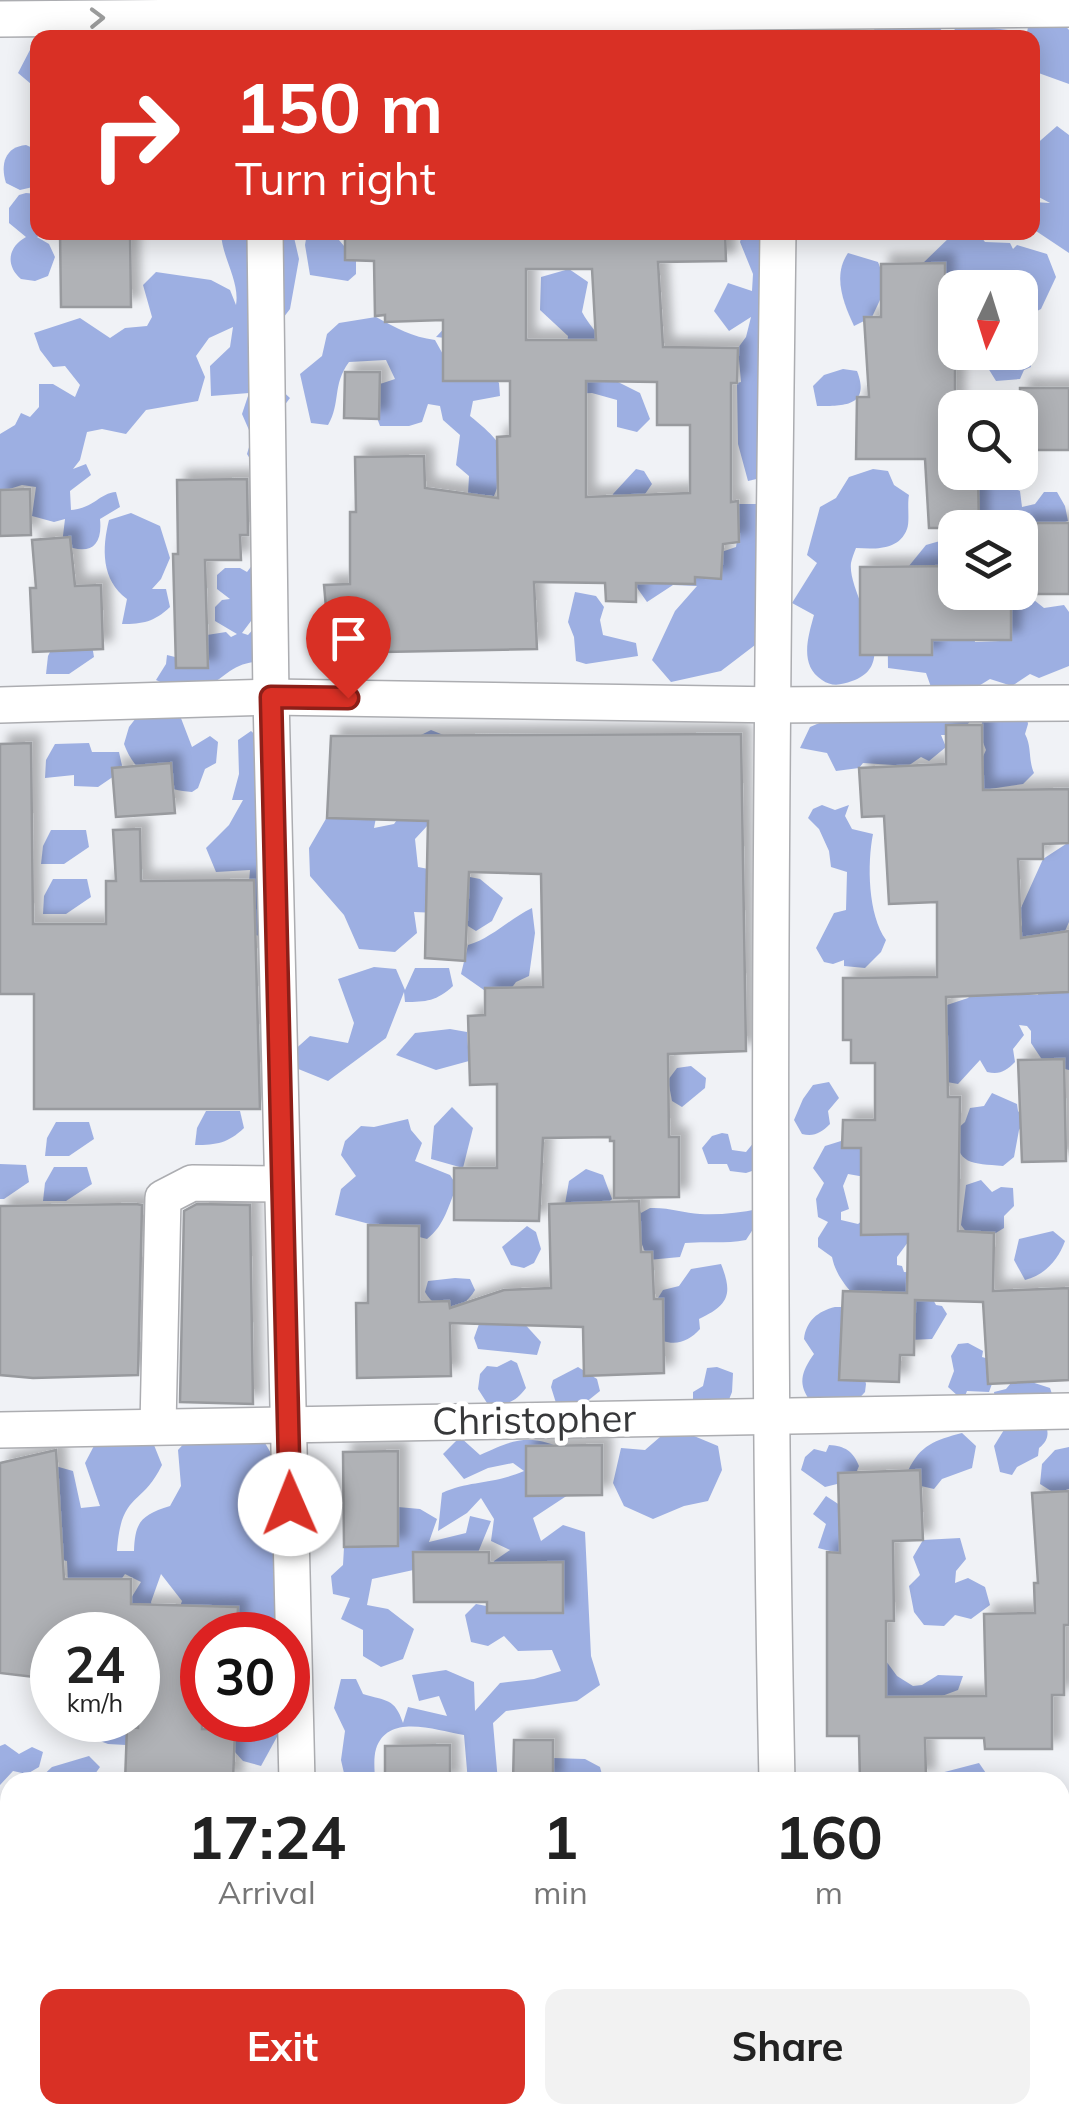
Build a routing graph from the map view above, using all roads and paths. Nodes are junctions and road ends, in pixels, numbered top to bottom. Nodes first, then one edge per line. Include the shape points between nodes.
1 (1069, 9) edge
2 (781, 16) edge
3 (0, 19) edge
4 (261, 27) edge
5 (265, 240) edge
6 (778, 240) edge
7 (271, 697) junction
8 (1069, 703) edge
9 (0, 705) edge
10 (772, 705) junction
11 (282, 1184) junction
12 (1069, 1411) edge
13 (770, 1415) junction
14 (288, 1424) junction
15 (158, 1426) junction
16 (0, 1430) edge
17 (297, 1772) edge
18 (777, 1772) edge

1 - 2 street
2 - 4 street
3 -> 4 street
5 - 7 street
6 - 10 street
7 - 9 street
7 - 10 street
7 - 11 street
8 - 10 street
10 - 13 street
11 - 14 street
11 - 15 street via 192,1183 163,1198
12 - 13 street, Christopher
13 - 14 street, Christopher
13 - 18 street
14 - 15 street, Christopher
14 - 17 street
15 - 16 street, Christopher

